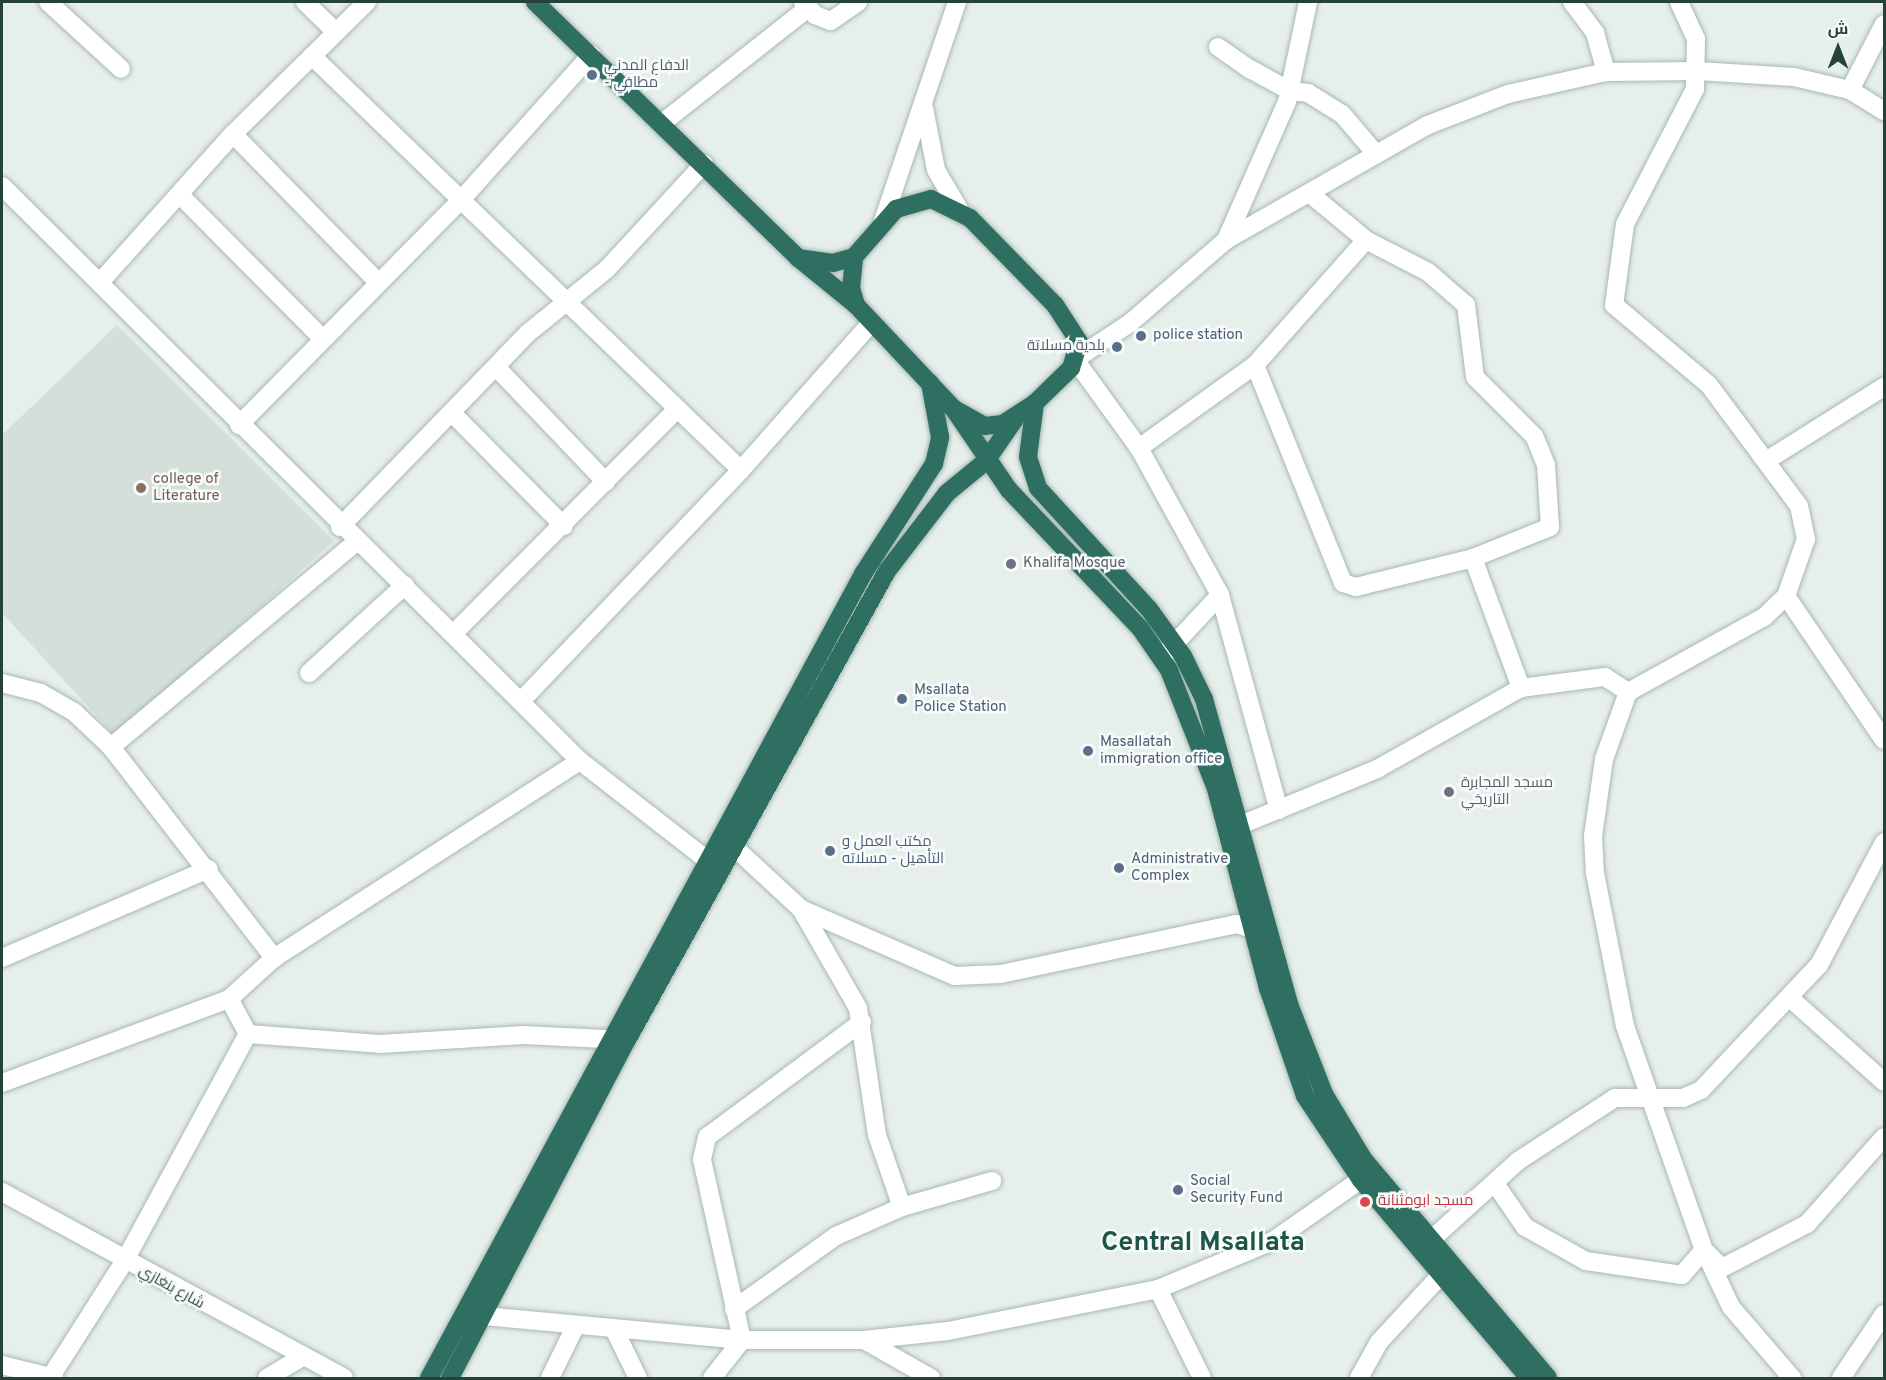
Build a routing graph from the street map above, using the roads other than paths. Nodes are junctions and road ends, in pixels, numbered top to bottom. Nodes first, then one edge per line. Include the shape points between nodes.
1 (48, 2) edge
2 (305, 2) edge
3 (367, 2) edge
4 (858, 2) edge
5 (957, 2) edge
6 (1308, 2) edge
7 (1572, 2) edge
8 (1679, 2) edge
9 (541, 3) edge
10 (805, 5) edge
11 (1884, 24) edge
12 (336, 32) junction
13 (1218, 47) dead end
14 (591, 55) junction
15 (312, 56) junction
16 (120, 69) dead end
17 (1698, 71) junction
18 (1606, 72) junction
19 (1850, 90) junction
20 (1290, 91) junction
21 (924, 104) junction
22 (1884, 111) edge
23 (661, 124) junction
24 (232, 134) junction
25 (1376, 154) junction
26 (704, 164) junction
27 (2, 186) edge
28 (1309, 193) junction
29 (180, 195) junction
30 (461, 200) junction
31 (959, 209) junction
32 (884, 221) junction
33 (1226, 240) junction
34 (1366, 240) junction
35 (797, 257) junction
36 (854, 257) junction
37 (101, 281) junction
38 (377, 281) junction
39 (568, 299) junction
40 (856, 305) junction
41 (871, 323) junction
42 (323, 339) junction
43 (1076, 360) junction
44 (1255, 365) junction
45 (496, 367) junction
46 (930, 383) junction
47 (1884, 387) edge
48 (1035, 403) junction
49 (953, 408) junction
50 (677, 409) junction
51 (452, 413) junction
52 (1015, 419) junction
53 (239, 425) junction
54 (1139, 448) junction
55 (1768, 459) junction
56 (986, 461) junction
57 (741, 470) junction
58 (606, 482) junction
59 (564, 526) junction
60 (340, 527) junction
61 (357, 542) junction
62 (1473, 558) junction
63 (405, 585) junction
64 (1220, 595) junction
65 (1786, 596) junction
66 (455, 632) junction
67 (1174, 642) junction
68 (1161, 658) junction
69 (309, 674) dead end
70 (2, 684) edge
71 (1521, 688) junction
72 (1628, 692) junction
73 (521, 701) junction
74 (782, 723) junction
75 (799, 732) junction
76 (1884, 740) edge
77 (111, 747) junction
78 (580, 761) junction
79 (1279, 810) junction
80 (1243, 824) junction
81 (1884, 842) edge
82 (734, 847) junction
83 (706, 859) junction
84 (209, 869) junction
85 (1879, 870) edge
86 (801, 909) junction
87 (1253, 926) junction
88 (1272, 937) junction
89 (2, 958) edge
90 (274, 958) junction
91 (229, 999) junction
92 (1791, 999) junction
93 (862, 1022) junction
94 (248, 1034) junction
95 (620, 1038) junction
96 (1884, 1082) edge
97 (2, 1083) edge
98 (1647, 1095) junction
99 (1884, 1137) edge
100 (1367, 1176) junction
101 (992, 1181) dead end
102 (1496, 1185) junction
103 (2, 1192) edge
104 (902, 1207) junction
105 (1432, 1239) junction
106 (1704, 1250) junction
107 (124, 1262) junction
108 (1441, 1275) junction
109 (1158, 1289) junction
110 (734, 1309) junction
111 (1884, 1314) edge
112 (484, 1316) junction
113 (575, 1327) junction
114 (614, 1329) junction
115 (742, 1340) junction
116 (864, 1340) junction
117 (299, 1359) junction
118 (2, 1365) edge
119 (51, 1378) edge
120 (267, 1378) edge
121 (344, 1378) edge
122 (429, 1378) edge
123 (450, 1378) edge
124 (550, 1378) edge
125 (638, 1378) edge
126 (712, 1378) edge
127 (931, 1378) edge
128 (1202, 1378) edge
129 (1359, 1378) edge
130 (1528, 1378) edge
131 (1548, 1378) edge
132 (1792, 1378) edge
133 (1841, 1378) edge

1 - 16 street
2 - 12 street
3 - 12 street
4 - 10 street via 831,21
5 - 21 street
6 - 20 street
7 - 18 street via 1595,33
8 - 17 street via 1696,39
9 - 14 highway
10 - 23 street
11 - 19 street
12 - 15 street
13 - 20 street
14 - 23 highway
14 - 30 street
15 - 24 street
15 - 30 street
17 - 18 street
17 - 19 street via 1794,77
17 - 55 street via 1687,108 1625,224 1614,305 1708,385
18 - 25 street via 1508,94 1428,125
19 - 22 street
20 - 25 street via 1308,93 1353,122
20 - 33 street
21 - 31 street via 936,170
21 - 32 street
23 - 26 highway
24 - 29 street
24 - 38 street
25 - 28 street
26 - 35 highway
26 - 39 street via 607,268
27 - 37 street
28 - 33 street
28 - 34 street
29 - 37 street
29 - 42 street
30 - 38 street
30 - 39 street
31 - 32 highway via 920,199
31 - 43 highway via 1073,328
32 - 36 highway
33 - 43 street via 1130,323
34 - 44 street
34 - 62 street via 1428,272 1466,305 1475,377 1534,436 1546,465 1550,527
35 - 36 highway via 833,263
35 - 40 highway
36 - 40 highway via 851,288
37 - 53 street
38 - 42 street
39 - 45 street
39 - 50 street
40 - 41 highway
41 - 46 highway
41 - 57 street
42 - 53 street
43 - 48 highway
43 - 54 street
44 - 54 street
44 - 62 street via 1343,583 1356,587
45 - 51 street
45 - 58 street
46 - 49 highway
46 - 74 highway via 940,437 934,464 862,574
47 - 55 street
48 - 52 highway
48 - 67 highway via 1028,457 1038,488
49 - 52 highway via 985,426
49 - 56 highway
50 - 57 street
50 - 58 street
51 - 59 street
51 - 60 street
52 - 56 highway
53 - 60 street
54 - 64 street
55 - 65 street via 1799,506 1806,539
56 - 68 highway
56 - 75 highway via 947,493 887,571
57 - 73 street
58 - 59 street
59 - 66 street
60 - 61 street
61 - 63 street
61 - 77 street
62 - 71 street
63 - 66 street
63 - 69 street
64 - 67 street
64 - 79 street
65 - 72 street via 1757,621
65 - 76 street
66 - 73 street
67 - 68 street
67 - 80 highway via 1204,699
68 - 87 highway via 1204,751
70 - 77 street via 40,693 74,712
71 - 72 street via 1605,677
71 - 79 street via 1377,769
72 - 98 street via 1607,746 1593,837 1625,1026
73 - 78 street
74 - 75 highway
74 - 83 highway
75 - 82 highway
77 - 84 street
78 - 83 street
78 - 90 street
79 - 80 street
80 - 88 highway
81 - 85 street
82 - 86 street
82 - 95 highway
83 - 95 highway
84 - 89 street
84 - 90 street
85 - 92 street via 1819,965
86 - 87 street via 954,976 1000,974 1221,927
86 - 93 street via 840,971
87 - 88 street
87 - 100 highway via 1286,1049 1305,1096
88 - 100 highway via 1320,1085
90 - 91 street
91 - 94 street
91 - 97 street
92 - 96 street
92 - 98 street via 1701,1090 1683,1098
93 - 104 street via 877,1135
93 - 110 street via 707,1137 702,1159
94 - 95 street via 380,1044
94 - 107 street
95 - 112 highway
95 - 122 highway
98 - 102 street via 1615,1098 1518,1161
98 - 106 street
99 - 106 street via 1821,1213 1781,1240 1722,1268
100 - 105 highway
100 - 108 highway
100 - 109 street via 1273,1241
101 - 104 street
102 - 105 street
102 - 106 street via 1525,1227 1586,1262 1682,1275
103 - 107 street, شارع بنغازي
104 - 110 street via 836,1236
105 - 131 highway
106 - 132 street via 1731,1307
107 - 117 street, شارع بنغازي
107 - 119 street
108 - 129 street via 1379,1342
108 - 130 highway
109 - 116 street via 948,1331
109 - 128 street
110 - 115 street
111 - 133 street
112 - 113 street
112 - 123 highway
113 - 114 street
113 - 124 street
114 - 115 street
114 - 125 street
115 - 116 street
115 - 126 street
116 - 127 street
117 - 120 street
117 - 121 street, شارع بنغازي
118 - 119 street

